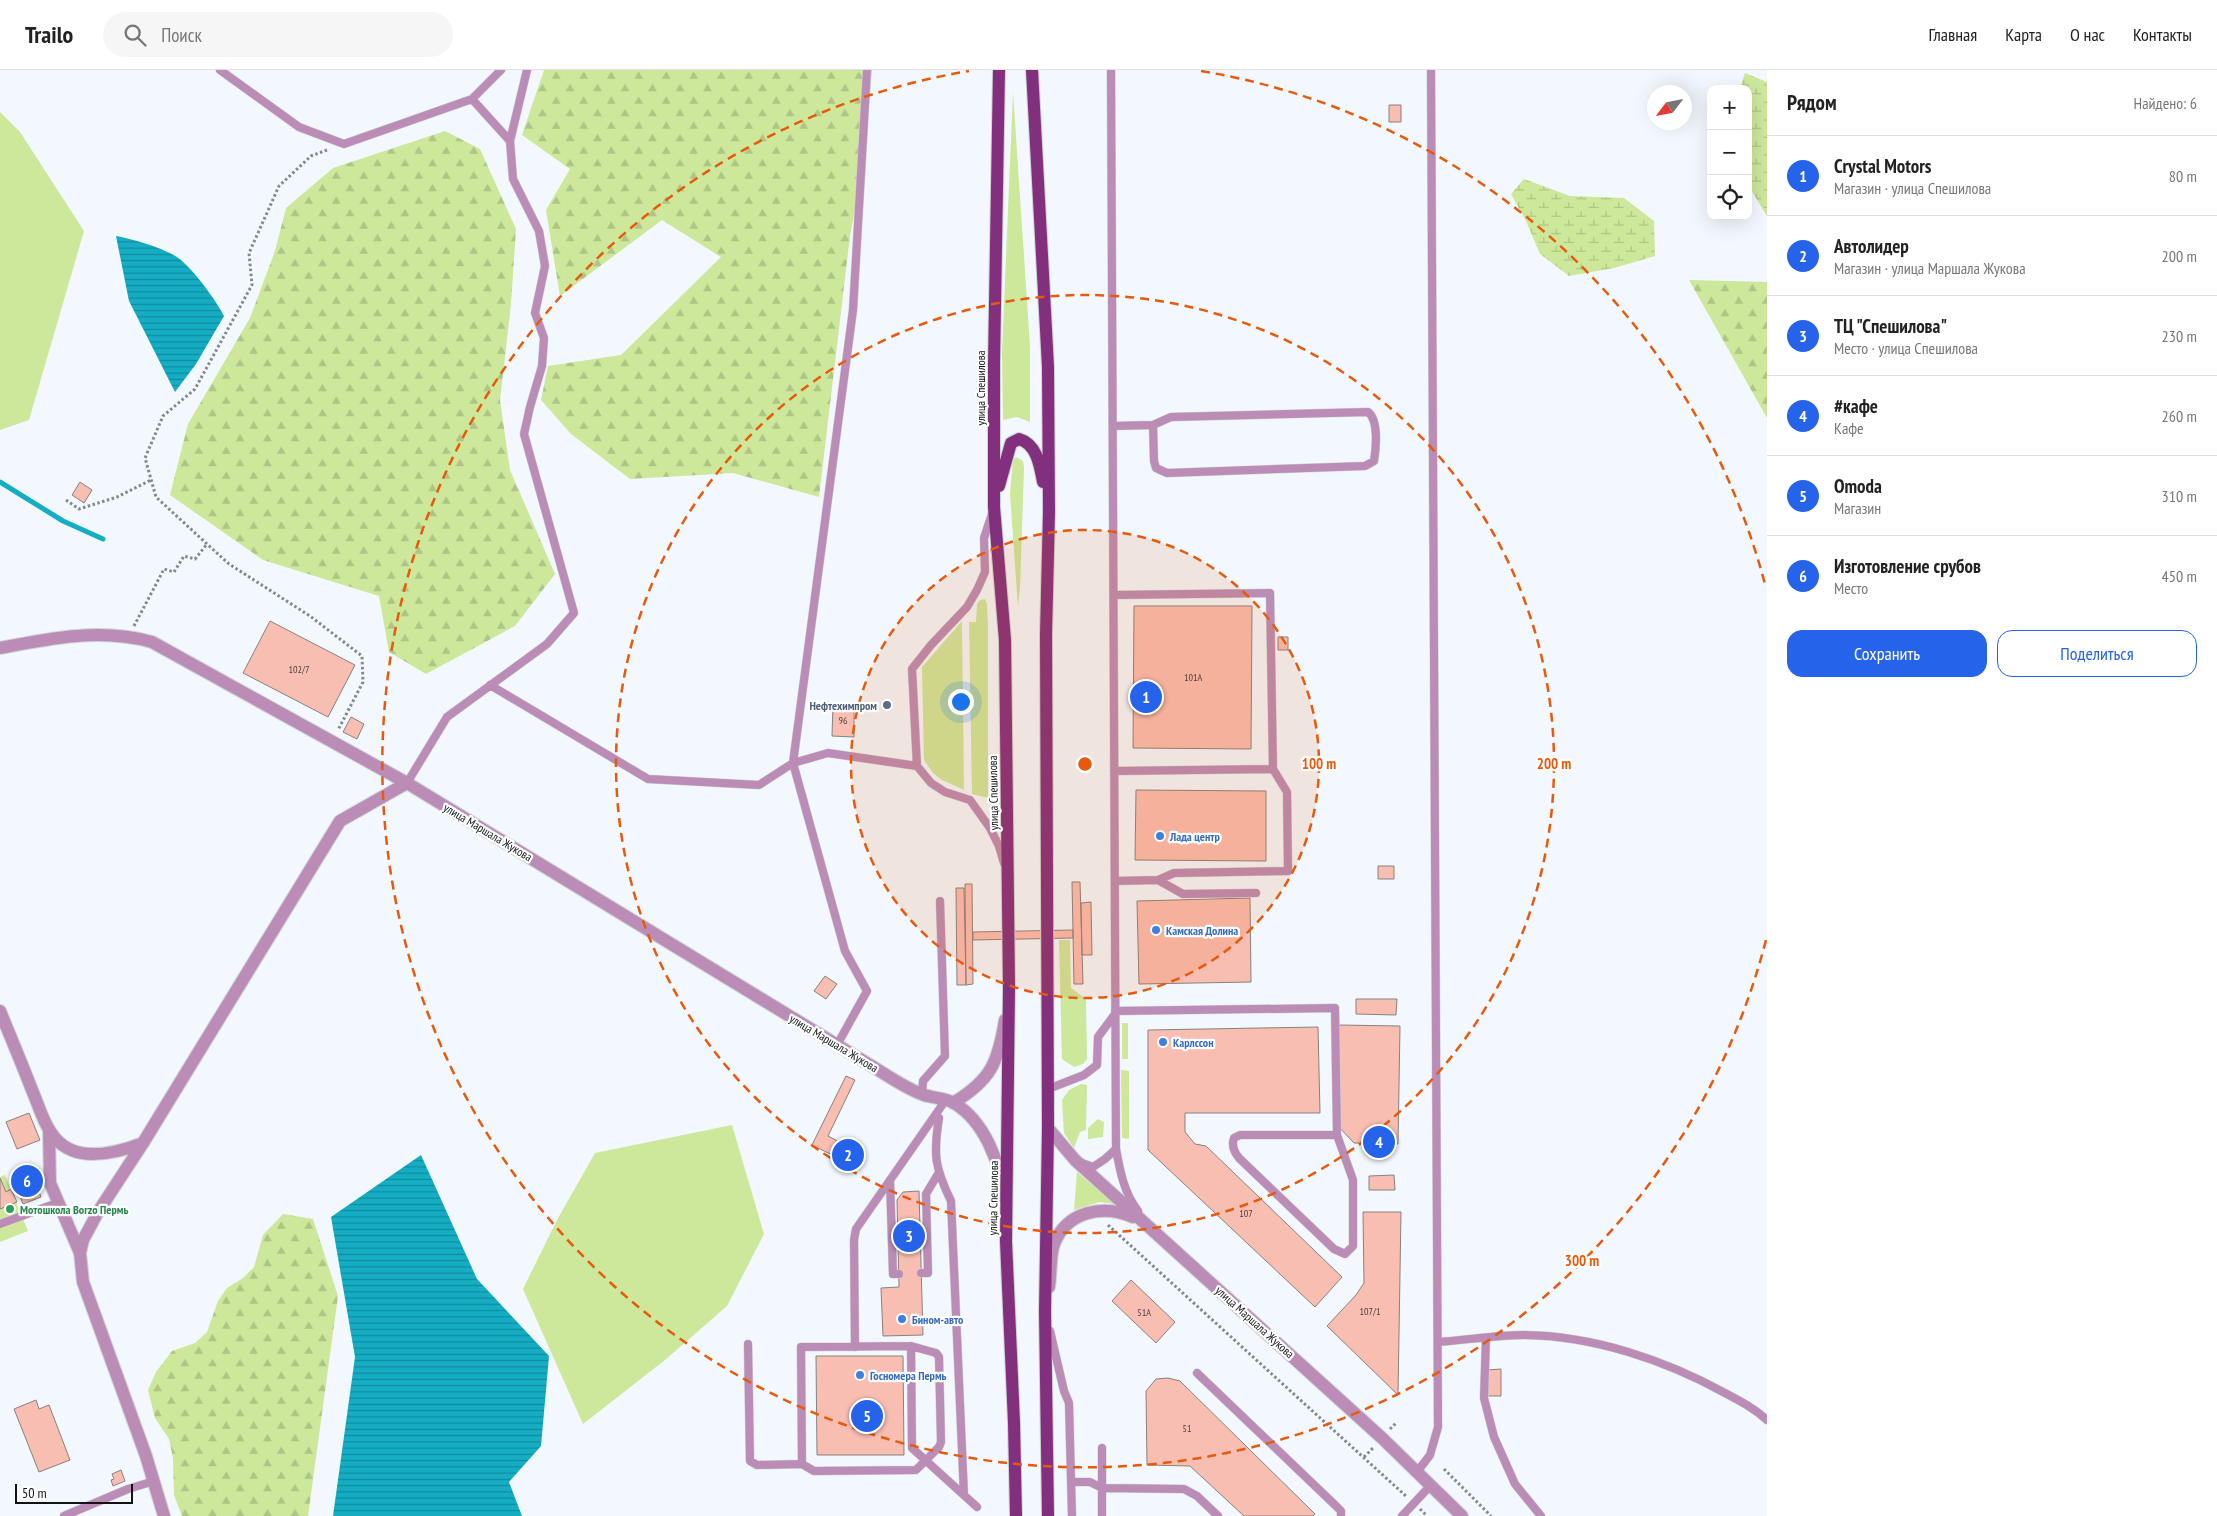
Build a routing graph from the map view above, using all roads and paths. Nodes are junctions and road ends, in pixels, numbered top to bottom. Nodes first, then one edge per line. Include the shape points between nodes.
1 (220, 70) edge
2 (501, 70) edge
3 (527, 70) edge
4 (867, 70) edge
5 (999, 70) edge
6 (1032, 70) edge
7 (1111, 70) edge
8 (1431, 70) edge
9 (472, 99) junction
10 (510, 141) junction
11 (344, 144) junction
12 (1153, 425) junction
13 (1113, 426) junction
14 (151, 480) junction
15 (66, 500) dead end
16 (994, 507) junction
17 (1049, 512) junction
18 (206, 544) junction
19 (1114, 595) junction
20 (129, 636) junction
21 (0, 648) edge
22 (490, 685) junction
23 (332, 741) junction
24 (793, 763) junction
25 (917, 766) junction
26 (1273, 769) junction
27 (1114, 771) junction
28 (407, 783) junction
29 (1008, 879) junction
30 (1158, 880) junction
31 (1115, 881) junction
32 (1256, 893) dead end
33 (940, 901) dead end
34 (1009, 988) junction
35 (0, 1011) edge
36 (1115, 1012) junction
37 (837, 1045) junction
38 (1048, 1089) junction
39 (922, 1095) junction
40 (949, 1102) junction
41 (939, 1118) dead end
42 (46, 1123) junction
43 (1048, 1128) junction
44 (1337, 1135) junction
45 (143, 1143) junction
46 (1116, 1149) junction
47 (1075, 1160) junction
48 (938, 1174) junction
49 (890, 1180) junction
50 (57, 1203) junction
51 (1104, 1222) dead end
52 (0, 1224) edge
53 (1148, 1226) junction
54 (1006, 1241) junction
55 (80, 1253) junction
56 (921, 1273) dead end
57 (899, 1274) dead end
58 (1045, 1311) junction
59 (1486, 1338) junction
60 (1438, 1342) junction
61 (748, 1344) dead end
62 (911, 1346) junction
63 (855, 1347) junction
64 (1197, 1373) dead end
65 (1767, 1420) edge
66 (1374, 1446) dead end
67 (1102, 1448) dead end
68 (1364, 1457) junction
69 (926, 1461) junction
70 (802, 1464) junction
71 (1444, 1469) dead end
72 (1416, 1472) junction
73 (154, 1481) junction
74 (1071, 1482) junction
75 (1431, 1485) junction
76 (1102, 1488) junction
77 (1401, 1491) dead end
78 (964, 1495) junction
79 (977, 1507) dead end
80 (1421, 1510) dead end
81 (64, 1516) edge
82 (164, 1516) edge
83 (1016, 1516) edge
84 (1048, 1516) edge
85 (1072, 1516) edge
86 (1102, 1516) edge
87 (1218, 1516) edge
88 (1341, 1516) edge
89 (1402, 1516) edge
90 (1427, 1516) edge
91 (1462, 1516) edge
92 (1491, 1516) edge
93 (1541, 1516) edge

1 - 11 lane via 299,127
2 - 9 lane
3 - 10 lane
4 - 24 lane via 853,310
5 - 16 main road, улица Спешилова
6 - 17 main road via 1048,366
7 - 13 lane
8 - 60 lane
9 - 10 lane
9 - 11 lane
10 - 22 lane via 514,179 539,231 545,266 535,313 544,338 542,366 524,434 574,614 547,644
11 - 14 path via 312,156 279,186 249,253 252,285 195,389 163,416 145,458
12 - 12 lane via 1156,468 1167,473 1365,466 1374,461 1374,421 1368,412 1171,417
12 - 13 lane
13 - 19 lane
14 - 15 path via 117,497 79,509
14 - 18 path via 156,496
16 - 17 main road via 1006,453 1011,443 1019,439 1027,441 1034,450
16 - 25 lane via 984,538 985,572 977,590 967,607 912,669
16 - 29 main road, улица Спешилова via 1005,640
17 - 38 main road via 1046,634
18 - 20 path via 194,559 184,556 174,572 164,569
18 - 23 path via 229,564 310,616 362,656 363,682
19 - 26 lane via 1270,593
19 - 27 lane
20 - 21 street, улица Маршала Жукова via 106,633 73,635
20 - 23 street, улица Маршала Жукова via 152,642
22 - 24 lane via 648,780 759,785
22 - 28 lane via 447,717
23 - 28 street, улица Маршала Жукова
24 - 25 lane via 828,753
24 - 37 lane via 845,951 867,991
25 - 29 lane via 931,783 945,792 970,800 999,846
26 - 27 lane
26 - 30 lane via 1287,792 1288,871 1174,872
27 - 31 lane
28 - 37 street, улица Маршала Жукова
28 - 45 street via 340,821
29 - 34 main road, улица Спешилова
30 - 31 lane
30 - 32 lane via 1183,894
31 - 36 lane
33 - 39 lane via 945,1056 923,1081
34 - 40 street via 1001,1046 990,1072 974,1090
34 - 54 main road, улица Спешилова
35 - 42 street
36 - 38 lane via 1098,1036 1097,1065 1084,1075
36 - 44 lane via 1335,1008
36 - 46 lane
37 - 39 street, улица Маршала Жукова
38 - 43 main road
39 - 40 street, улица Маршала Жукова
40 - 49 lane
40 - 54 street via 970,1116 996,1160 1003,1192
41 - 48 lane via 935,1144
42 - 45 street via 62,1145 85,1153 114,1153
42 - 50 street via 50,1140 49,1177
43 - 47 street, улица Маршала Жукова
43 - 58 main road
44 - 44 lane via 1240,1135 1234,1138 1233,1147 1234,1153 1245,1164 1334,1249 1345,1254 1353,1246 1353,1180
45 - 55 street via 98,1212
46 - 47 lane via 1093,1166
46 - 53 lane via 1130,1200
47 - 53 street, улица Маршала Жукова
48 - 56 lane via 926,1194 928,1273
48 - 78 lane via 951,1201
49 - 57 lane via 893,1274
49 - 63 lane via 854,1234
50 - 52 lane
50 - 55 street
51 - 68 path
53 - 58 street via 1119,1211 1088,1212 1072,1219 1053,1246
53 - 72 street, улица Маршала Жукова
54 - 83 main road, улица Спешилова
55 - 73 street via 83,1282
58 - 74 lane via 1069,1403
58 - 84 main road
59 - 60 lane
59 - 65 lane via 1525,1335 1572,1338 1626,1352 1695,1376 1757,1410
59 - 93 lane via 1484,1398 1494,1437 1515,1484
60 - 72 lane via 1438,1427 1430,1455
61 - 70 lane via 750,1461 757,1464
62 - 63 lane
62 - 69 lane via 912,1448
62 - 69 lane via 936,1353 940,1363 941,1442
63 - 70 lane via 801,1347
64 - 88 lane via 1335,1505
66 - 68 path
67 - 76 lane
68 - 77 path
69 - 70 lane via 916,1470 814,1471
69 - 78 lane
71 - 92 path
72 - 75 street, улица Маршала Жукова
73 - 81 lane
73 - 82 street
74 - 76 lane via 1090,1482
74 - 85 lane
75 - 89 lane
75 - 91 street, улица Маршала Жукова
76 - 86 lane
76 - 87 lane via 1184,1489 1197,1496
78 - 79 lane
80 - 90 path

